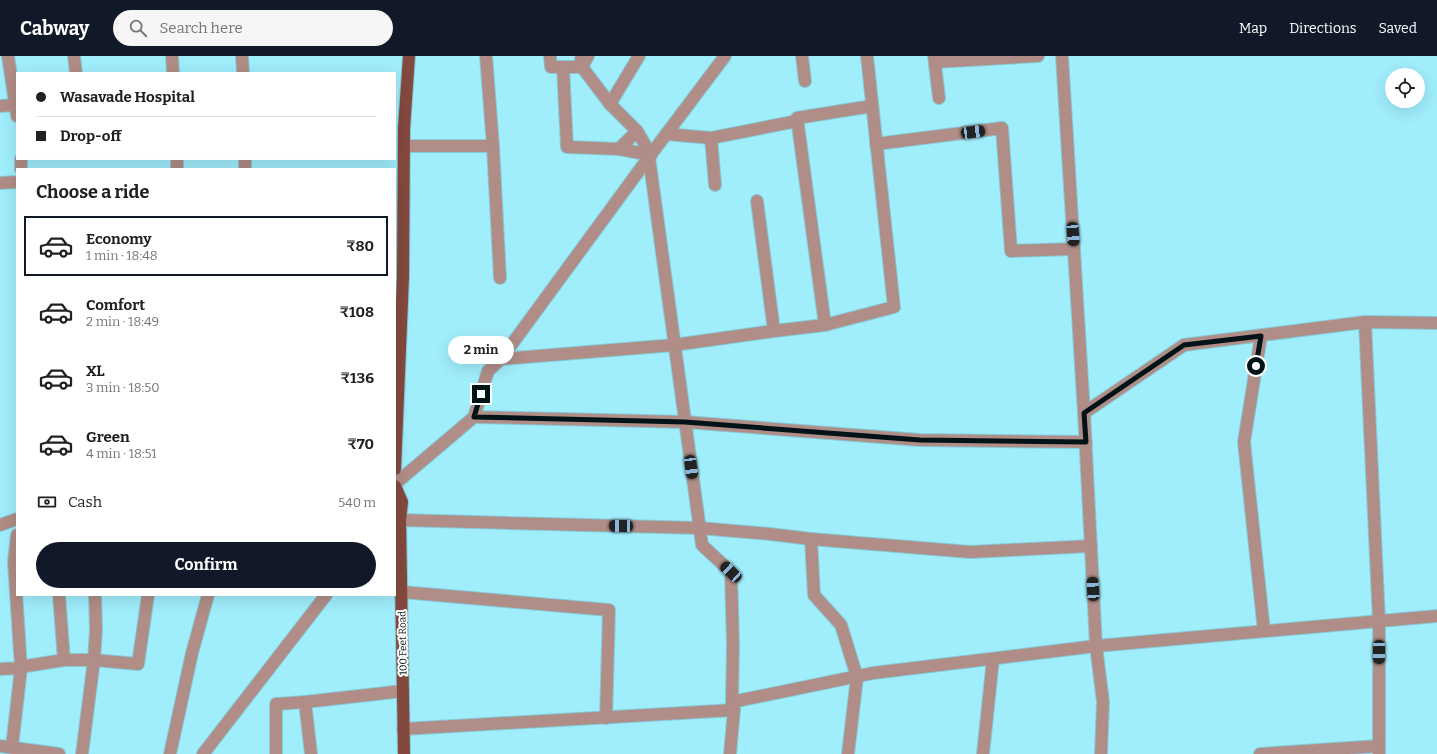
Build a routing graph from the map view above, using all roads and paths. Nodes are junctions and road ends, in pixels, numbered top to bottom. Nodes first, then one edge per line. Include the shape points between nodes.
1 (8, 56) edge
2 (74, 56) edge
3 (172, 56) edge
4 (242, 56) edge
5 (409, 56) edge
6 (486, 56) edge
7 (550, 56) edge
8 (588, 56) edge
9 (639, 56) edge
10 (725, 56) edge
11 (802, 56) edge
12 (867, 56) edge
13 (1038, 56) edge
14 (1062, 56) edge
15 (935, 59) edge
16 (581, 61) edge
17 (562, 67) junction
18 (76, 72) edge
19 (173, 72) edge
20 (243, 72) edge
21 (805, 81) dead end
22 (939, 98) dead end
23 (610, 104) junction
24 (0, 106) edge
25 (872, 106) junction
26 (16, 110) edge
27 (797, 121) junction
28 (637, 131) junction
29 (666, 134) junction
30 (711, 138) junction
31 (876, 144) junction
32 (404, 146) junction
33 (494, 146) junction
34 (619, 149) junction
35 (650, 156) junction
36 (16, 182) edge
37 (0, 183) edge
38 (715, 185) dead end
39 (757, 201) dead end
40 (1074, 249) junction
41 (500, 278) dead end
42 (1365, 322) junction
43 (1437, 323) edge
44 (825, 325) junction
45 (774, 331) junction
46 (1261, 336) junction
47 (674, 345) junction
48 (501, 359) junction
49 (1084, 413) junction
50 (474, 417) junction
51 (685, 422) junction
52 (1086, 442) junction
53 (396, 445) edge
54 (396, 483) edge
55 (396, 487) edge
56 (16, 519) edge
57 (400, 520) junction
58 (0, 525) edge
59 (699, 528) junction
60 (811, 539) junction
61 (16, 544) edge
62 (1091, 546) junction
63 (16, 592) edge
64 (402, 592) junction
65 (16, 596) edge
66 (59, 596) edge
67 (95, 596) edge
68 (148, 596) edge
69 (208, 596) edge
70 (325, 596) edge
71 (1437, 616) edge
72 (1379, 621) junction
73 (1264, 631) junction
74 (1096, 646) junction
75 (993, 659) junction
76 (64, 660) junction
77 (94, 660) junction
78 (21, 667) junction
79 (0, 669) edge
80 (857, 677) junction
81 (402, 691) junction
82 (305, 702) junction
83 (733, 706) junction
84 (606, 718) junction
85 (403, 729) junction
86 (0, 746) edge
87 (12, 747) junction
88 (1379, 750) edge
89 (59, 754) edge
90 (82, 754) edge
91 (170, 754) edge
92 (203, 754) edge
93 (276, 754) edge
94 (311, 754) edge
95 (404, 754) edge
96 (730, 754) edge
97 (848, 754) edge
98 (983, 754) edge
99 (1101, 754) edge
100 (1252, 754) edge
101 (1260, 754) edge

1 - 26 street
2 - 18 street
3 - 19 street
4 - 20 street
5 - 32 main road
6 - 33 street
7 - 17 street via 551,67
8 - 16 street
9 - 23 street
10 - 29 street
11 - 21 street
12 - 25 street
13 - 15 street
14 - 40 street
15 - 22 street
16 - 17 street
16 - 23 street
17 - 34 street via 567,147
23 - 28 street
24 - 26 street
25 - 27 street via 797,118
25 - 31 street
27 - 30 street
27 - 44 street
28 - 34 street
28 - 35 street
29 - 30 street
29 - 35 street
30 - 38 street
31 - 40 street via 1002,128 1010,251
31 - 44 street via 894,306
32 - 33 street
32 - 53 main road via 403,277
33 - 41 street
34 - 35 street
35 - 47 street
35 - 48 street
36 - 37 street
39 - 45 street
40 - 49 street
42 - 43 street
42 - 46 street
42 - 72 street
44 - 45 street
45 - 47 street
46 - 49 street via 1184,345
46 - 73 street via 1244,442
47 - 48 street
47 - 51 street
48 - 50 street via 488,371
49 - 52 street
50 - 51 street
50 - 54 street
51 - 52 street via 920,440
51 - 59 street
52 - 62 street
55 - 57 main road, 100 Feet Road via 402,502
56 - 58 street
57 - 59 street
57 - 64 main road, 100 Feet Road
59 - 60 street
59 - 83 street via 702,545 731,572
60 - 62 street via 970,552
60 - 80 street via 814,595 841,625
61 - 63 street
62 - 74 street
64 - 81 main road, 100 Feet Road
64 - 84 street via 609,610
65 - 78 street
66 - 76 street
67 - 77 street
68 - 77 street via 138,664
69 - 91 street via 192,653
70 - 92 street
71 - 72 street
72 - 73 street
72 - 88 street
73 - 74 street
74 - 75 street
74 - 99 street via 1103,702
75 - 80 street
75 - 98 street
76 - 77 street
76 - 78 street
77 - 90 street
78 - 79 street
78 - 87 street
80 - 83 street
80 - 97 street
81 - 82 street
81 - 85 main road, 100 Feet Road
82 - 93 street via 276,704
82 - 94 street
83 - 84 street
83 - 96 street
84 - 85 street
85 - 95 main road, 100 Feet Road
86 - 87 street
87 - 89 street
88 - 101 street
100 - 101 street

